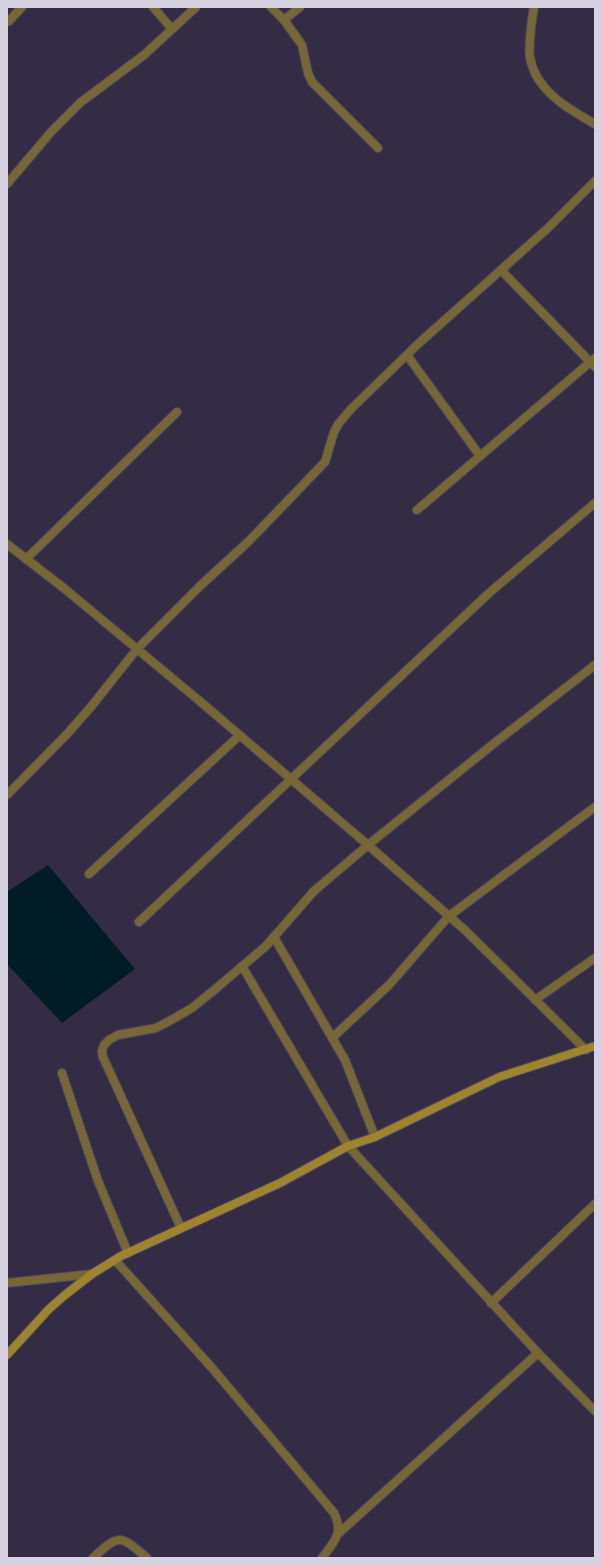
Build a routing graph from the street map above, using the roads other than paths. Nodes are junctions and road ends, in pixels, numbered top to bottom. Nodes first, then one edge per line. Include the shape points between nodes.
1 (22, 7) edge
2 (153, 7) edge
3 (196, 7) edge
4 (271, 7) edge
5 (300, 7) edge
6 (534, 7) edge
7 (284, 20) junction
8 (9, 21) dead end
9 (172, 29) junction
10 (595, 124) edge
11 (378, 148) dead end
12 (595, 181) edge
13 (7, 184) edge
14 (501, 270) junction
15 (407, 355) junction
16 (594, 362) edge
17 (177, 412) dead end
18 (480, 456) junction
19 (595, 503) edge
20 (417, 510) dead end
21 (7, 544) edge
22 (26, 559) junction
23 (137, 649) junction
24 (595, 665) edge
25 (240, 735) junction
26 (291, 779) junction
27 (7, 795) edge
28 (595, 807) edge
29 (368, 845) junction
30 (89, 874) dead end
31 (449, 916) junction
32 (139, 922) dead end
33 (274, 936) junction
34 (595, 958) edge
35 (242, 966) junction
36 (535, 1000) junction
37 (332, 1038) junction
38 (595, 1046) edge
39 (586, 1050) junction
40 (62, 1073) dead end
41 (375, 1137) junction
42 (348, 1146) junction
43 (595, 1204) edge
44 (181, 1228) junction
45 (128, 1253) junction
46 (115, 1260) junction
47 (92, 1274) junction
48 (7, 1283) edge
49 (491, 1303) junction
50 (538, 1353) junction
51 (7, 1355) edge
52 (595, 1411) edge
53 (339, 1533) junction
54 (93, 1558) edge
55 (147, 1558) edge
56 (322, 1558) edge

1 - 8 street
2 - 9 street
3 - 9 street
4 - 7 street
5 - 7 street
6 - 10 street via 530,56 540,82 558,100
7 - 11 street via 302,44 312,82
9 - 13 street via 144,55 81,102 51,132
12 - 14 street
14 - 15 street
14 - 16 street
15 - 18 street
15 - 23 street via 339,423 325,462 249,541
16 - 18 street
17 - 22 street
18 - 20 street
19 - 26 street via 488,594
21 - 22 street
22 - 23 street
23 - 25 street
23 - 27 street via 68,733
24 - 29 street
25 - 26 street
25 - 30 street
26 - 29 street
26 - 32 street
28 - 31 street
29 - 31 street
29 - 33 street via 314,891
31 - 36 street
31 - 37 street via 389,985
33 - 35 street
33 - 37 street
34 - 36 street
35 - 42 street
35 - 44 street via 192,1008 156,1028 109,1040 102,1051
36 - 39 street
37 - 41 street via 350,1071
38 - 39 street
39 - 41 street via 500,1077
40 - 45 street via 98,1180
41 - 42 street
42 - 44 street via 280,1183
42 - 49 street
43 - 49 street
44 - 45 street
45 - 46 street
46 - 47 street
46 - 53 street via 213,1369 334,1513
47 - 48 street
47 - 51 street via 49,1309
49 - 50 street
50 - 52 street
50 - 53 street
53 - 56 street
54 - 55 street via 115,1540 124,1540

